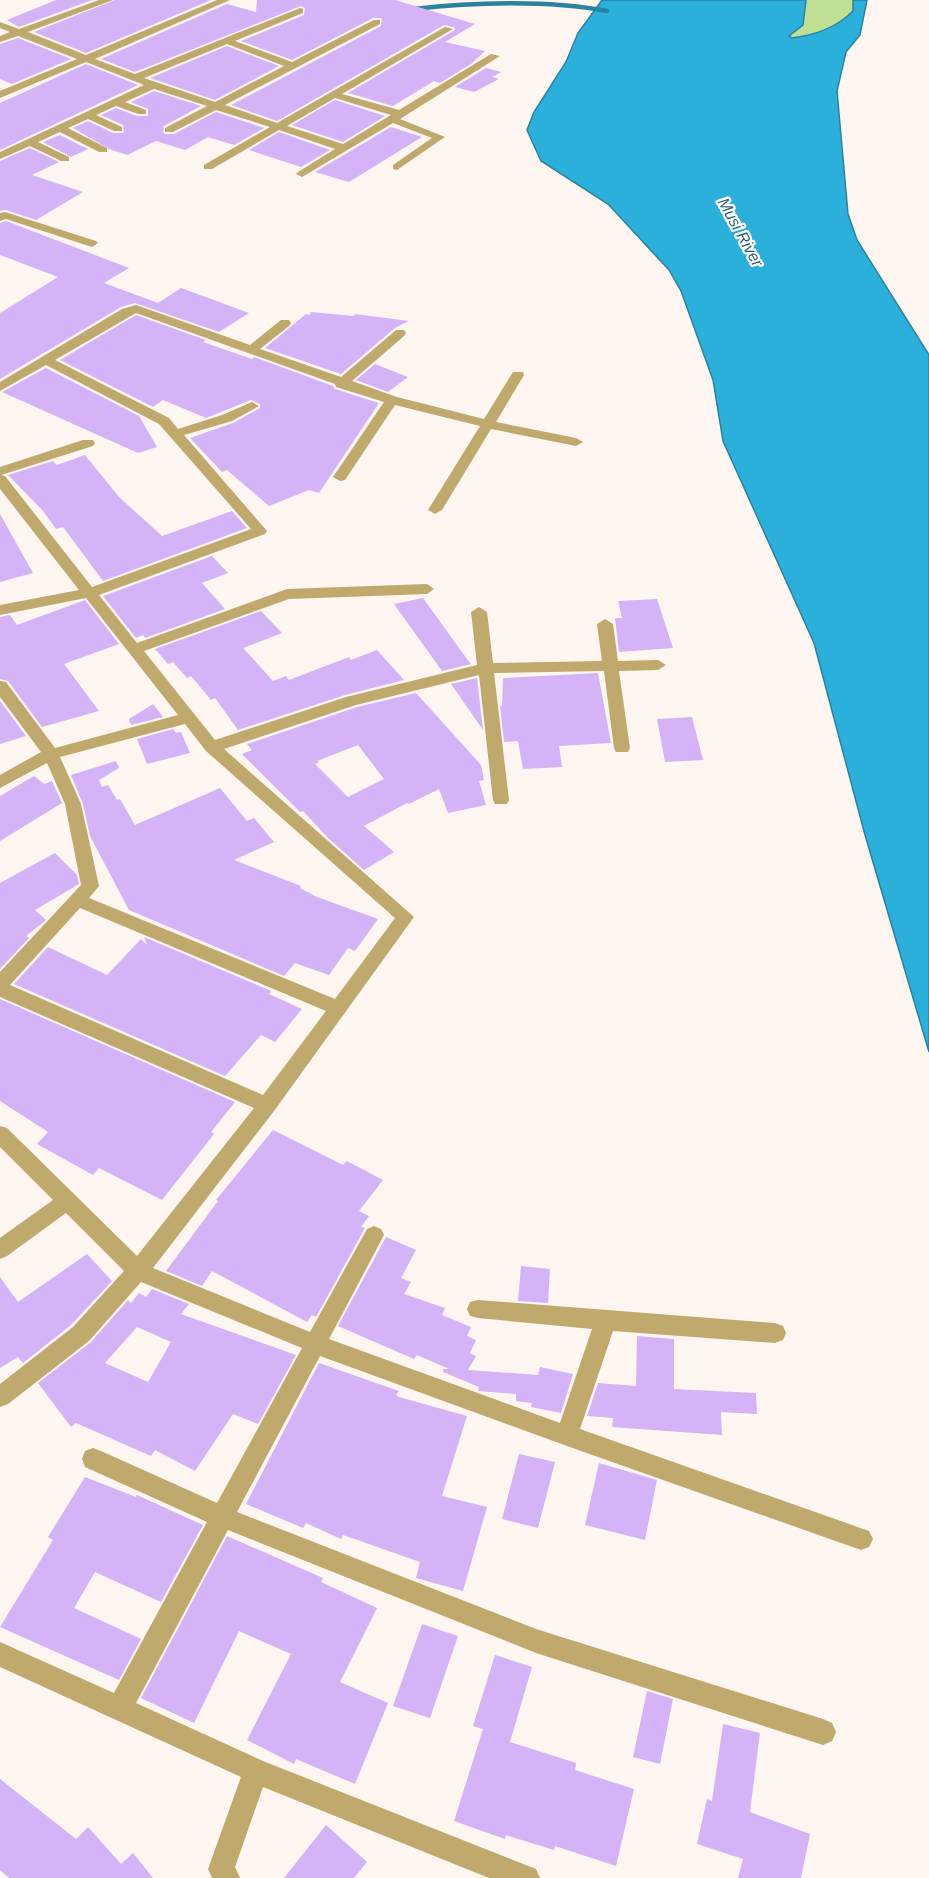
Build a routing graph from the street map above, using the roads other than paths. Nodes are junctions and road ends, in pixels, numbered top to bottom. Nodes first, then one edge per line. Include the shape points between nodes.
1 (108, 0) edge
2 (222, 1) edge
3 (300, 11) dead end
4 (377, 22) dead end
5 (0, 25) edge
6 (448, 29) dead end
7 (18, 32) junction
8 (0, 39) edge
9 (227, 41) junction
10 (495, 56) dead end
11 (86, 59) junction
12 (292, 66) junction
13 (135, 78) junction
14 (153, 85) junction
15 (0, 94) edge
16 (334, 95) junction
17 (116, 102) junction
18 (215, 106) junction
19 (142, 112) dead end
20 (87, 115) junction
21 (395, 117) junction
22 (277, 127) junction
23 (59, 128) junction
24 (118, 129) dead end
25 (169, 130) dead end
26 (29, 142) junction
27 (343, 148) junction
28 (104, 150) dead end
29 (0, 156) edge
30 (65, 159) dead end
31 (208, 167) dead end
32 (397, 167) dead end
33 (302, 174) dead end
34 (0, 218) edge
35 (92, 243) dead end
36 (285, 323) dead end
37 (400, 333) dead end
38 (250, 351) junction
39 (45, 360) junction
40 (518, 375) dead end
41 (341, 384) junction
42 (0, 387) edge
43 (392, 400) junction
44 (252, 406) dead end
45 (486, 424) junction
46 (174, 434) junction
47 (576, 442) dead end
48 (88, 443) dead end
49 (0, 471) edge
50 (340, 477) dead end
51 (3, 489) edge
52 (435, 510) dead end
53 (427, 589) dead end
54 (89, 593) junction
55 (0, 610) edge
56 (479, 612) dead end
57 (605, 624) dead end
58 (133, 650) junction
59 (658, 665) dead end
60 (611, 667) junction
61 (487, 668) junction
62 (0, 686) edge
63 (188, 718) junction
64 (212, 747) junction
65 (622, 748) dead end
66 (51, 754) junction
67 (0, 782) edge
68 (501, 800) dead end
69 (77, 900) junction
70 (0, 984) edge
71 (0, 989) edge
72 (338, 1008) junction
73 (267, 1105) junction
74 (0, 1134) edge
75 (66, 1202) junction
76 (374, 1235) dead end
77 (0, 1250) edge
78 (138, 1271) junction
79 (478, 1309) dead end
80 (606, 1321) junction
81 (776, 1333) dead end
82 (315, 1344) junction
83 (0, 1397) edge
84 (567, 1436) junction
85 (93, 1459) dead end
86 (222, 1517) junction
87 (861, 1539) dead end
88 (0, 1654) edge
89 (119, 1709) junction
90 (823, 1732) dead end
91 (256, 1771) junction
92 (492, 1873) edge
93 (227, 1878) edge
94 (527, 1878) edge

1 - 7 street
2 - 11 street
3 - 9 street
4 - 12 street
5 - 7 street
6 - 16 street
7 - 8 street
7 - 11 street
9 - 12 street
9 - 13 street
10 - 21 street
11 - 13 street
11 - 15 street
12 - 18 street
13 - 14 street
14 - 17 street
14 - 18 street
16 - 21 street
16 - 22 street
17 - 19 street
17 - 20 street
18 - 22 street
18 - 25 street
20 - 23 street
20 - 24 street
21 - 27 street
21 - 32 street via 440,137
22 - 27 street
22 - 31 street
23 - 26 street
23 - 28 street
26 - 29 street
26 - 30 street
27 - 33 street
34 - 35 street via 5,215
36 - 38 street
37 - 41 street
38 - 39 street via 136,309
38 - 41 street
39 - 42 street
39 - 46 street via 164,421
40 - 45 street
41 - 43 street
43 - 45 street
43 - 50 street
44 - 46 street
45 - 47 street
45 - 52 street
46 - 54 street via 260,531
48 - 49 street
51 - 54 street
53 - 58 street via 287,594
54 - 55 street
54 - 58 street
56 - 61 street
57 - 60 street
58 - 63 street
59 - 60 street
60 - 61 street
60 - 65 street
61 - 64 street via 352,701
61 - 68 street
62 - 66 street
63 - 64 street
63 - 66 street
64 - 72 street via 405,918
66 - 67 street
66 - 69 street via 73,804 90,885
69 - 70 street
69 - 72 street
71 - 73 street
72 - 73 street
73 - 78 street
74 - 75 street
75 - 77 street
75 - 78 street
76 - 82 street
78 - 82 street
78 - 83 street via 81,1334
79 - 80 street
80 - 81 street
80 - 84 street
82 - 84 street
82 - 86 street
84 - 87 street
85 - 86 street
86 - 89 street
86 - 90 street via 536,1641
88 - 89 street
89 - 91 street
91 - 92 street
91 - 93 street via 221,1869
92 - 94 street

